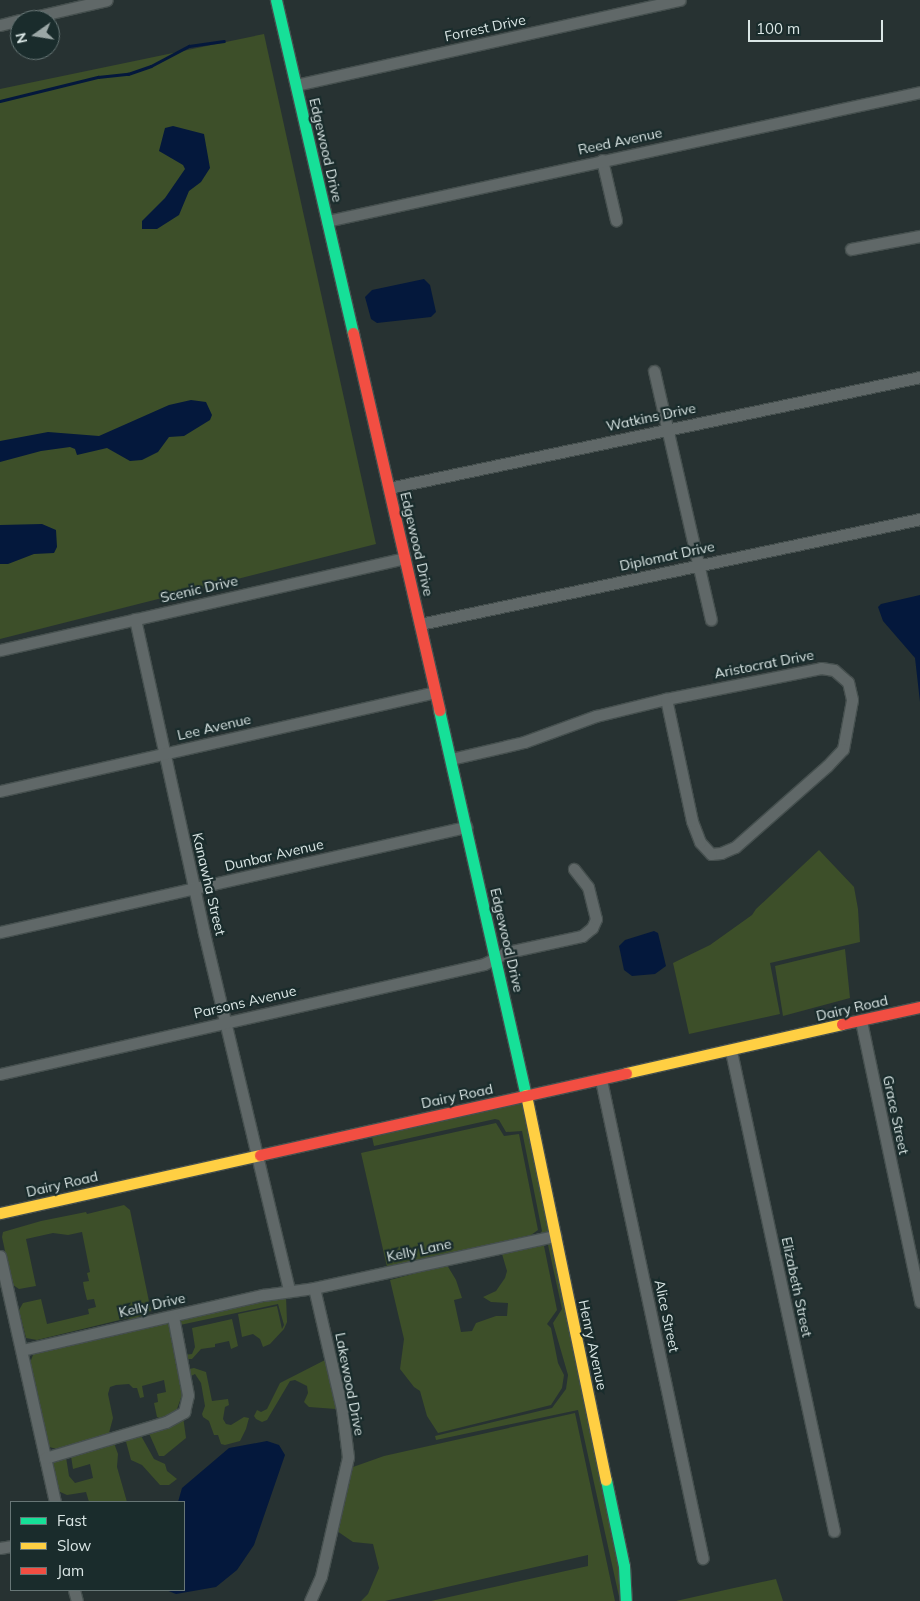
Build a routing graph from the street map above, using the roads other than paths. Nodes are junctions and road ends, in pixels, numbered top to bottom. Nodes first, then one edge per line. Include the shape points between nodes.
1 (107, 0) edge
2 (276, 0) edge
3 (680, 0) edge
4 (75, 4) edge
5 (55, 10) edge
6 (296, 85) junction
7 (920, 92) edge
8 (602, 160) junction
9 (616, 220) dead end
10 (327, 221) junction
11 (920, 236) edge
12 (851, 249) dead end
13 (654, 371) dead end
14 (920, 376) edge
15 (666, 430) junction
16 (389, 488) junction
17 (920, 519) edge
18 (405, 558) junction
19 (698, 565) junction
20 (135, 618) junction
21 (710, 620) dead end
22 (420, 624) junction
23 (0, 650) edge
24 (435, 692) junction
25 (666, 699) junction
26 (165, 754) junction
27 (451, 759) junction
28 (0, 792) edge
29 (466, 826) junction
30 (574, 869) dead end
31 (194, 888) junction
32 (0, 932) edge
33 (496, 959) junction
34 (920, 1007) edge
35 (225, 1022) junction
36 (861, 1022) junction
37 (731, 1050) junction
38 (0, 1074) edge
39 (601, 1080) junction
40 (526, 1096) junction
41 (256, 1156) junction
42 (0, 1213) edge
43 (555, 1236) junction
44 (0, 1256) edge
45 (314, 1288) junction
46 (289, 1291) junction
47 (920, 1302) edge
48 (173, 1316) junction
49 (22, 1350) junction
50 (45, 1458) junction
51 (55, 1501) edge
52 (834, 1531) dead end
53 (703, 1558) dead end
54 (310, 1601) edge
55 (626, 1601) edge

1 - 4 street
2 - 6 street, Edgewood Drive
3 - 6 street, Forrest Drive
4 - 5 street
6 - 10 street, Edgewood Drive
7 - 8 street, Reed Avenue
8 - 9 street
8 - 10 street, Reed Avenue
10 - 16 street, Edgewood Drive
11 - 12 street
13 - 15 street
14 - 15 street, Watkins Drive
15 - 16 street, Watkins Drive
15 - 19 street
16 - 18 street, Edgewood Drive
17 - 19 street, Diplomat Drive
18 - 20 street, Scenic Drive
18 - 22 street, Edgewood Drive
19 - 21 street
19 - 22 street, Diplomat Drive
20 - 23 street, Scenic Drive
20 - 26 street, Kanawha Street
22 - 24 street, Edgewood Drive
24 - 26 street, Lee Avenue
24 - 27 street, Edgewood Drive
25 - 25 street, Aristocrat Drive via 695,829 700,842 711,854 735,847 843,749 852,700 848,682 834,670 821,668
25 - 27 street, Aristocrat Drive via 596,716 524,742
26 - 28 street, Lee Avenue
26 - 31 street, Kanawha Street
27 - 29 street, Edgewood Drive
29 - 31 street, Dunbar Avenue
29 - 33 street, Edgewood Drive
30 - 33 street, Parsons Avenue via 588,887 595,906 596,919 592,928 582,936 508,952
31 - 32 street, Dunbar Avenue
31 - 35 street, Kanawha Street
33 - 35 street, Parsons Avenue
33 - 40 street, Edgewood Drive
34 - 36 street, Dairy Road
35 - 38 street, Parsons Avenue
35 - 41 street, Kanawha Street
36 - 37 street, Dairy Road
36 - 47 street, Grace Street
37 - 39 street, Dairy Road
37 - 52 street, Elizabeth Street
39 - 40 street, Dairy Road
39 - 53 street, Alice Street
40 - 41 street, Dairy Road
40 - 43 street, Henry Avenue
41 - 42 street, Dairy Road
41 - 46 street, Kanawha Street
43 - 45 street, Kelly Lane
43 - 55 street, Henry Avenue via 624,1566
44 - 49 street
45 - 46 street, Kelly Lane
45 - 54 street, Lakewood Drive via 342,1409 348,1457 321,1576
46 - 48 street, Kelly Drive
48 - 49 street, Kelly Drive
48 - 50 street via 188,1394 184,1412 166,1422
49 - 50 street
50 - 51 street

